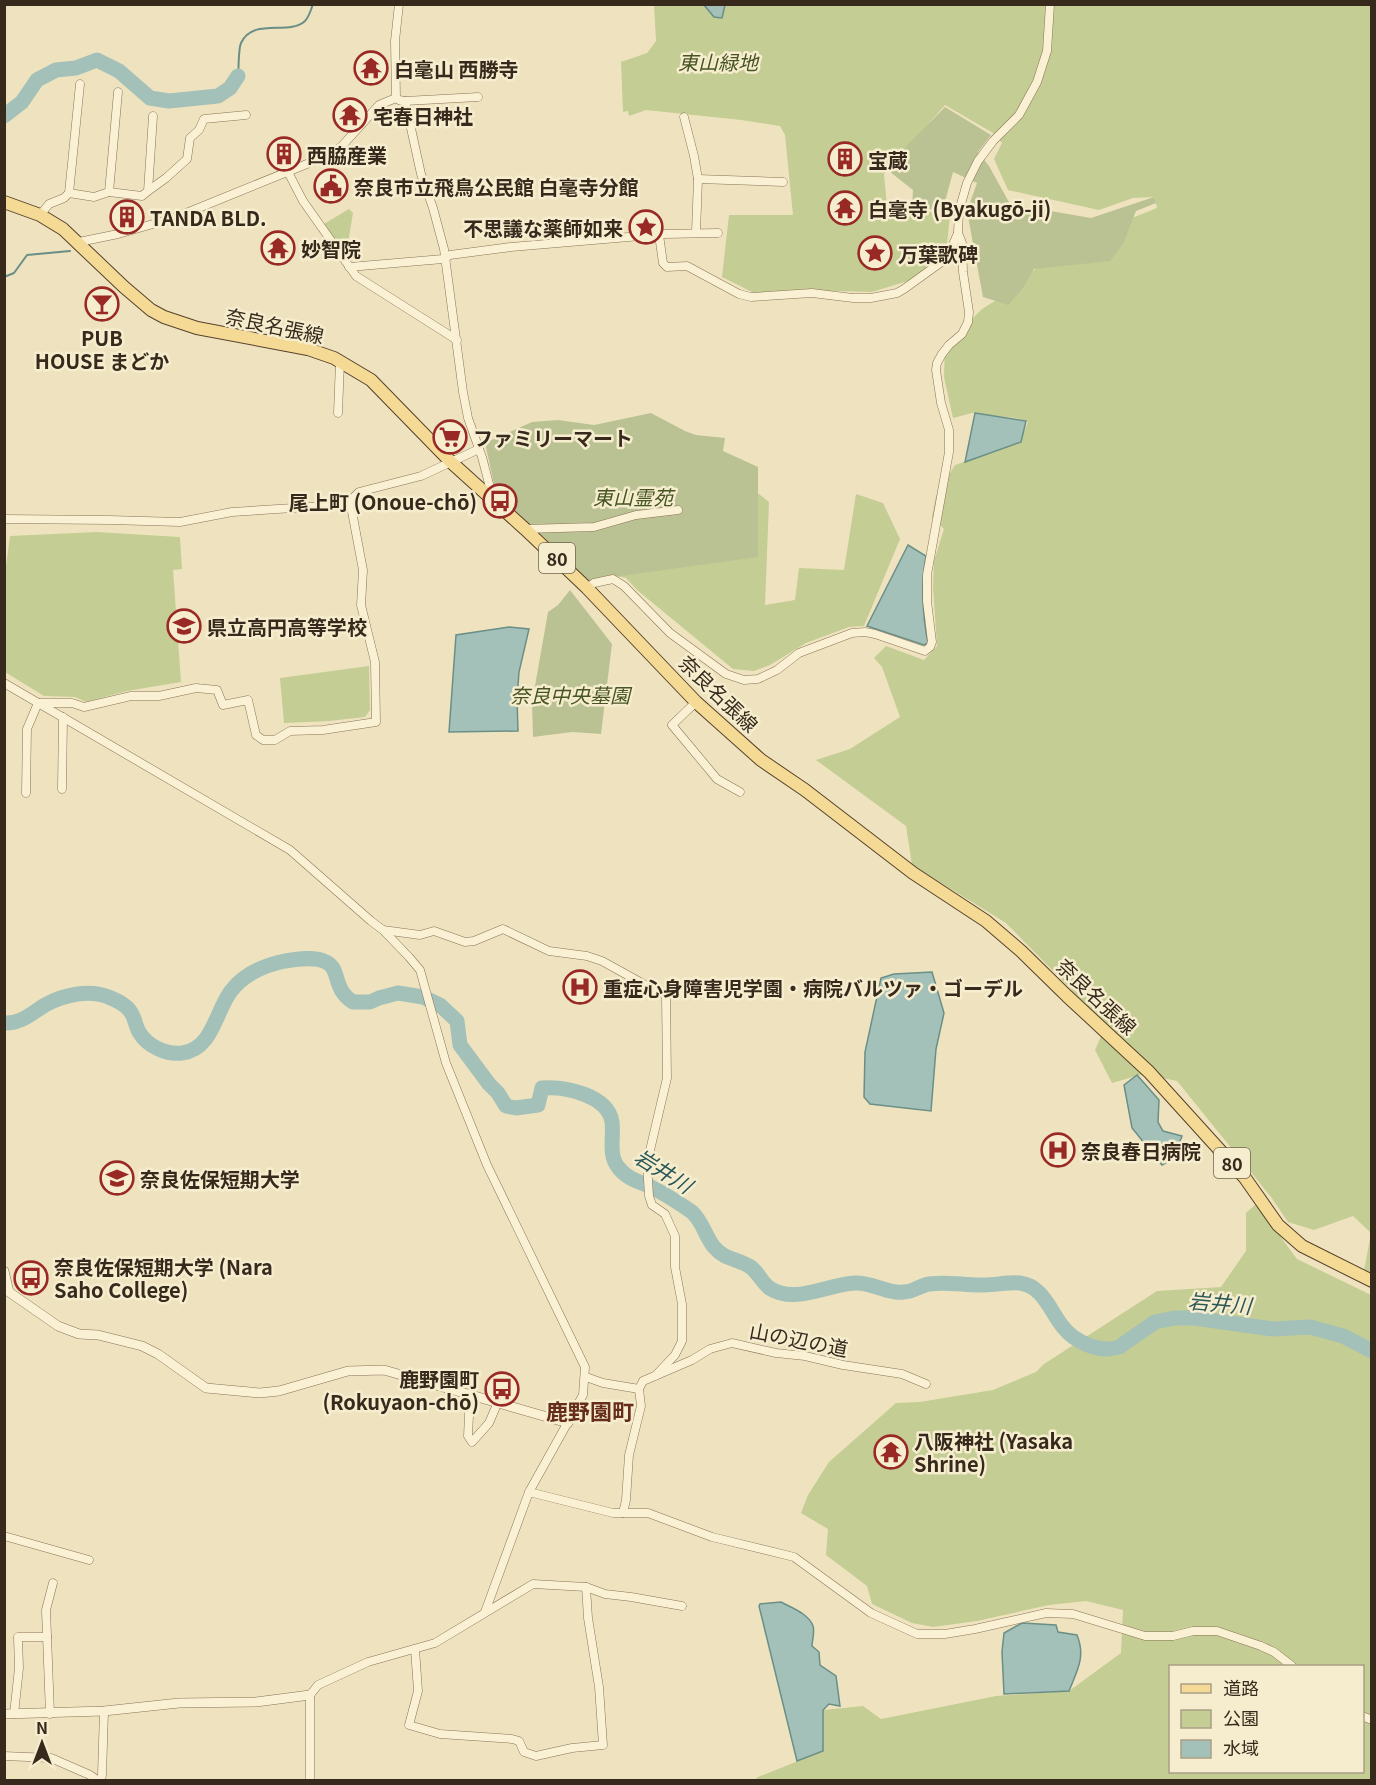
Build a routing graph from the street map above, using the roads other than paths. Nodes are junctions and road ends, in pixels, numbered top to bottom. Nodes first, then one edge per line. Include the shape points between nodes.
1 (399, 4) edge
2 (1050, 4) edge
3 (80, 84) dead end
4 (118, 92) dead end
5 (478, 97) dead end
6 (396, 98) junction
7 (405, 101) junction
8 (246, 115) dead end
9 (153, 116) dead end
10 (684, 117) dead end
11 (288, 172) junction
12 (698, 179) junction
13 (783, 182) dead end
14 (148, 190) junction
15 (109, 192) junction
16 (69, 193) junction
17 (4, 202) edge
18 (40, 215) junction
19 (696, 232) junction
20 (718, 233) dead end
21 (958, 233) junction
22 (659, 235) junction
23 (79, 242) junction
24 (445, 257) junction
25 (349, 267) junction
26 (457, 340) junction
27 (340, 362) junction
28 (338, 413) dead end
29 (478, 448) junction
30 (452, 463) junction
31 (350, 501) junction
32 (494, 501) junction
33 (678, 510) dead end
34 (4, 519) edge
35 (525, 529) junction
36 (587, 588) junction
37 (4, 683) edge
38 (696, 702) junction
39 (38, 703) junction
40 (63, 717) junction
41 (62, 789) dead end
42 (740, 792) dead end
43 (26, 793) dead end
44 (383, 930) junction
45 (4, 1271) edge
46 (1371, 1281) edge
47 (7, 1293) edge
48 (655, 1376) junction
49 (585, 1377) junction
50 (926, 1384) dead end
51 (639, 1389) junction
52 (470, 1395) junction
53 (498, 1402) junction
54 (568, 1423) junction
55 (529, 1491) junction
56 (623, 1513) junction
57 (4, 1536) edge
58 (89, 1560) dead end
59 (53, 1583) dead end
60 (586, 1587) junction
61 (682, 1606) dead end
62 (485, 1612) junction
63 (46, 1637) junction
64 (415, 1649) junction
65 (1291, 1665) edge
66 (310, 1695) junction
67 (104, 1712) junction
68 (9, 1714) edge
69 (50, 1714) junction
70 (4, 1756) edge
71 (99, 1780) edge
72 (310, 1780) edge

1 - 6 street
2 - 21 street via 1047,51 1036,82 1019,115 978,161 959,211
3 - 16 street
4 - 15 street
5 - 7 street
6 - 7 street
6 - 11 street via 379,105 341,147
7 - 24 street
8 - 14 street via 204,119 190,138 187,159
9 - 14 street
10 - 12 street
11 - 23 street via 174,218
11 - 25 street via 303,201
12 - 13 street
12 - 19 street
14 - 15 street via 142,196
15 - 16 street via 94,197
16 - 18 street via 49,204
17 - 18 main road, 奈良名張線 / 80
18 - 23 main road, 奈良名張線 / 80
19 - 20 street
19 - 22 street
21 - 22 street via 946,258 904,289 864,299 812,293 752,297 740,294 687,266 667,267
21 - 36 street via 969,312 962,334 942,354 936,370 949,430 949,452 927,575 930,647 924,651 874,634 852,633 799,653 758,679 744,680 726,674 670,633 613,579
22 - 24 street via 511,247
23 - 27 main road, 奈良名張線 / 80 via 151,310 164,317 207,330 308,349
24 - 25 street
24 - 26 street
25 - 26 street via 356,276
26 - 29 street via 466,409
27 - 28 street
27 - 30 main road, 奈良名張線 / 80 via 371,380
29 - 30 street
29 - 32 street
30 - 31 street via 421,476 359,492
30 - 32 main road, 奈良名張線 / 80
31 - 34 street via 325,507 232,512 180,522
31 - 39 street via 363,570 361,605 375,662 376,722 290,731 275,740 263,740 256,735 248,700 223,705 217,690 196,688 159,696 131,696 84,707
32 - 35 main road, 奈良名張線 / 80
33 - 35 street via 636,515 594,527
35 - 36 main road, 奈良名張線 / 80
36 - 38 main road, 奈良名張線 / 80
37 - 39 street
38 - 42 street via 672,725 717,779
38 - 46 main road, 奈良名張線 / 80 via 761,760 1013,943 1149,1072 1245,1178 1278,1225 1302,1246
39 - 40 street
39 - 43 street via 27,729
40 - 41 street
40 - 44 street via 290,850
44 - 48 street via 420,935 434,931 465,942 503,929 549,951 602,961 666,995 667,1078 647,1162 652,1205 665,1214 675,1236 682,1341 675,1355
44 - 49 street via 420,970 446,1064 487,1165 585,1367
45 - 47 street
47 - 52 street via 58,1326 142,1346 206,1388 260,1393 348,1371 384,1370
48 - 50 street, 山の辺の道 via 710,1349 732,1343 902,1374
48 - 51 street via 644,1381
49 - 51 street
49 - 54 street via 583,1395
51 - 56 street via 641,1406 629,1455
52 - 53 street
52 - 53 street via 468,1436 472,1442 489,1423
53 - 54 street
54 - 55 street
55 - 56 street
55 - 62 street
56 - 65 street via 648,1513 712,1537 794,1557 871,1613 917,1634 945,1634 1046,1613 1073,1614 1145,1636 1217,1631 1261,1646
57 - 58 street
59 - 63 street via 46,1610
60 - 61 street via 605,1594
60 - 62 street via 533,1584
60 - 64 street via 603,1745 536,1756 524,1752 519,1741 512,1739 440,1734 409,1725 418,1690
62 - 64 street via 435,1643
63 - 68 street via 18,1637 19,1668
63 - 69 street
64 - 66 street via 368,1662 318,1685
66 - 67 street
66 - 72 street
67 - 69 street
67 - 71 street
68 - 69 street
70 - 71 street via 51,1758

